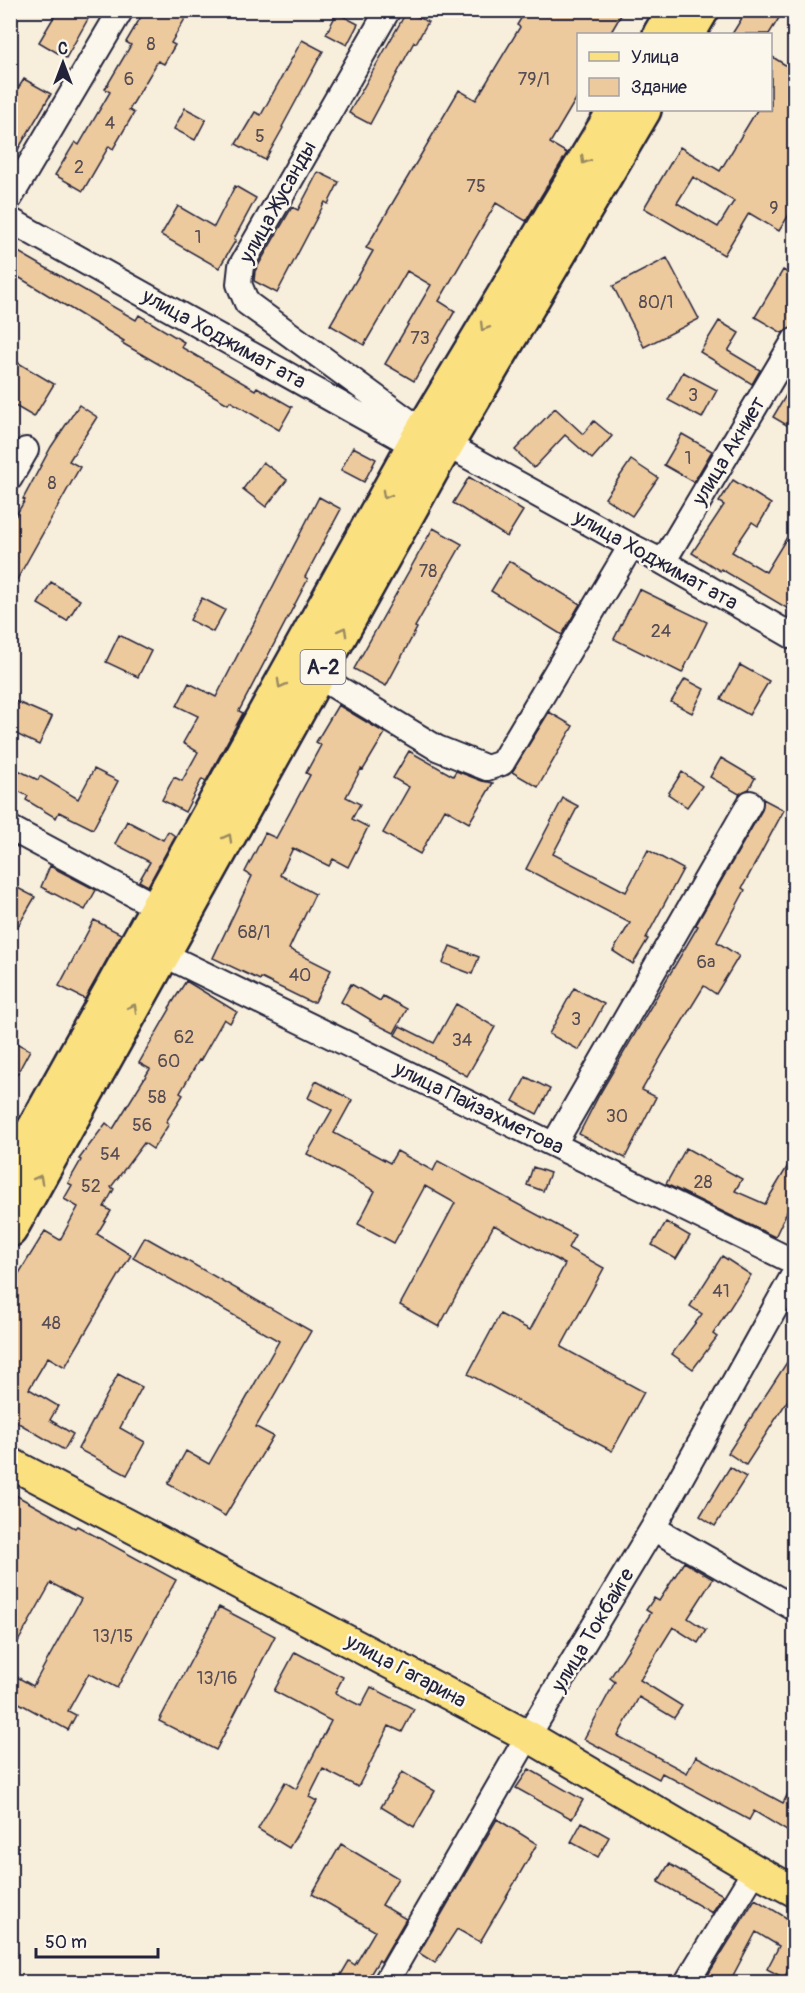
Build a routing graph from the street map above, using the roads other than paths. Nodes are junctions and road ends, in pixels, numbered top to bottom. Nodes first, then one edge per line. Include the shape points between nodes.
1 (121, 10) edge
2 (388, 10) edge
3 (674, 10) edge
4 (702, 10) edge
5 (661, 33) edge
6 (689, 33) edge
7 (614, 111) edge
8 (643, 111) edge
9 (10, 198) edge
10 (10, 220) edge
11 (795, 341) edge
12 (430, 445) junction
13 (26, 450) dead end
14 (10, 478) edge
15 (631, 546) junction
16 (663, 561) junction
17 (795, 637) edge
18 (318, 676) junction
19 (750, 803) dead end
20 (10, 828) edge
21 (157, 908) junction
22 (163, 954) junction
23 (554, 1144) junction
24 (10, 1172) edge
25 (10, 1230) edge
26 (795, 1262) edge
27 (795, 1274) edge
28 (10, 1463) edge
29 (654, 1528) junction
30 (795, 1608) edge
31 (528, 1736) junction
32 (755, 1870) junction
33 (795, 1891) edge
34 (386, 1983) edge
35 (687, 1983) edge

1 - 9 street
2 - 12 street, улица Жусанды via 249,249 240,266 239,284 247,303
3 - 5 highway
4 - 6 highway
7 -> 12 highway, A-2
8 - 12 highway, A-2
10 - 12 street, улица Ходжимат ата
11 - 16 street, улица Акниет
12 - 15 street, улица Ходжимат ата
18 -> 12 highway, A-2
12 -> 21 highway, A-2
13 - 14 street
15 - 16 street, улица Ходжимат ата
15 - 18 street via 502,763 487,768 437,748
16 - 17 street, улица Ходжимат ата
22 -> 18 highway, A-2
19 - 23 street
20 - 21 street
21 - 24 highway, A-2
22 - 23 street, улица Пайзахметова
25 -> 22 highway, A-2
23 - 26 street, улица Пайзахметова
27 - 29 street, улица Токбайге
28 - 31 main road, улица Гагарина
29 - 30 street
29 - 31 street, улица Токбайге
31 - 32 main road, улица Гагарина
31 - 34 street, улица Токбайге
32 - 33 main road, улица Гагарина
32 - 35 street

